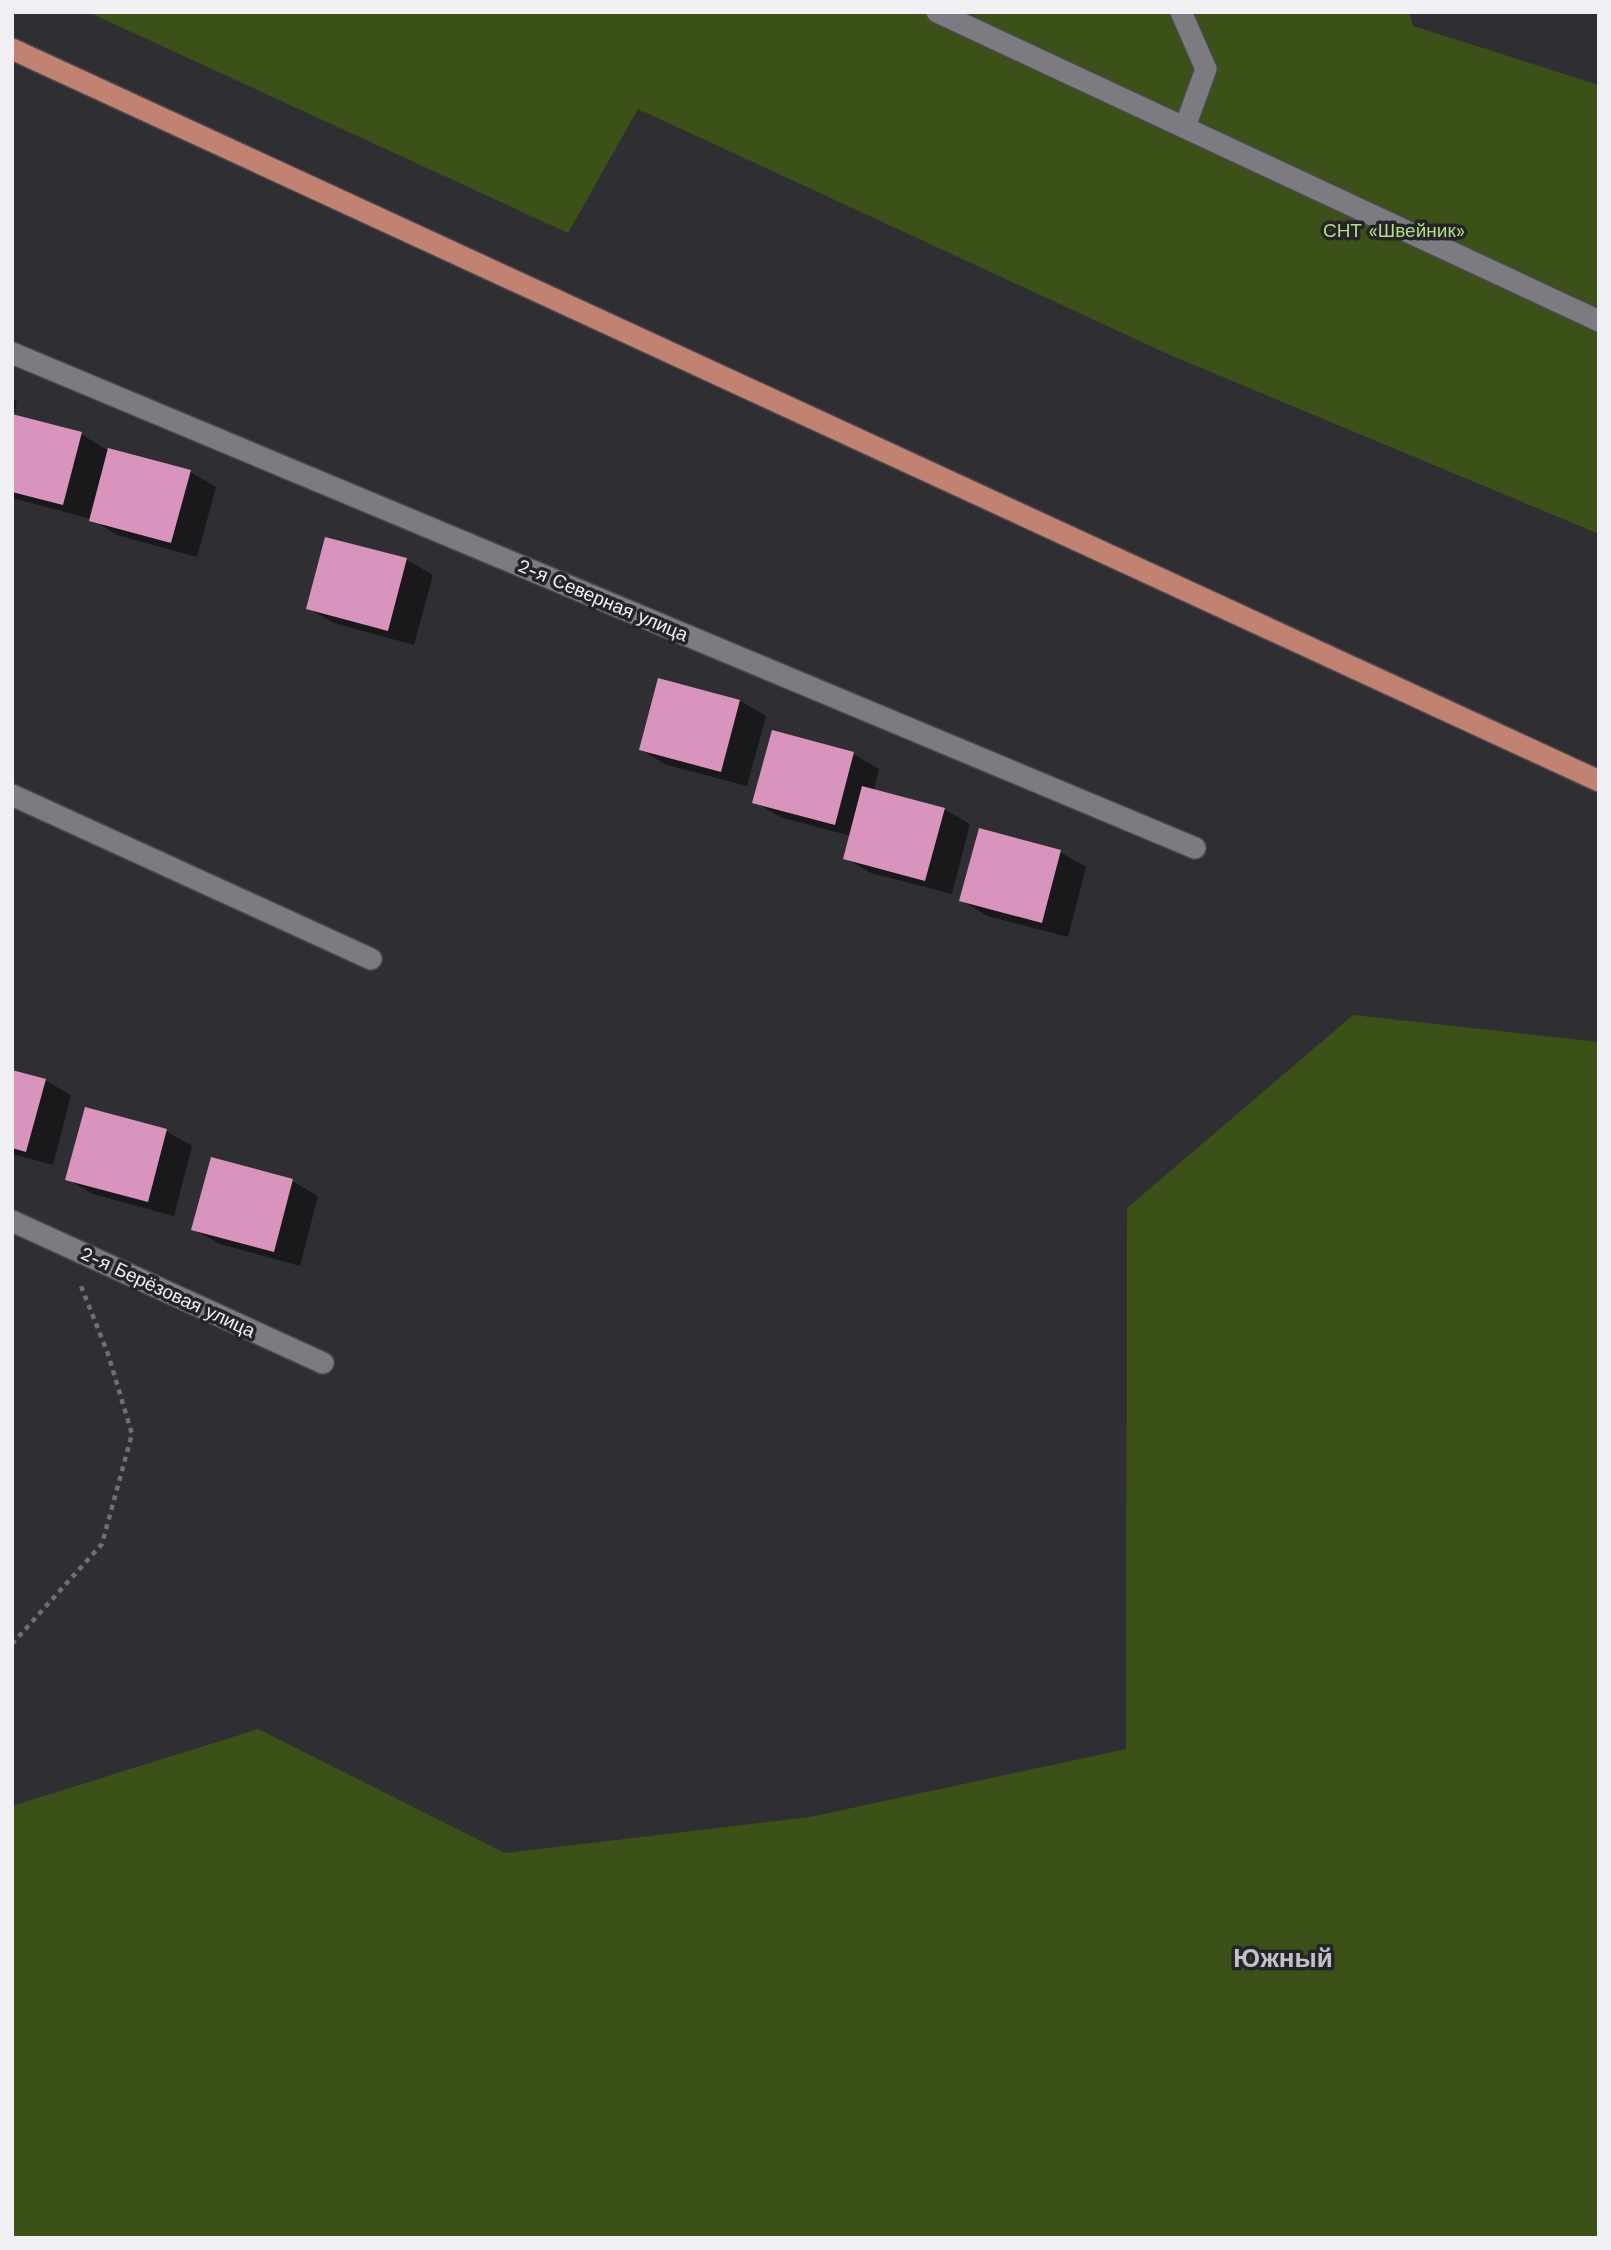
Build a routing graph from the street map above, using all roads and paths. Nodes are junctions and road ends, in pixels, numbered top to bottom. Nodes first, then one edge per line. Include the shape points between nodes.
1 (937, 12) edge
2 (1181, 12) edge
3 (12, 50) edge
4 (1185, 127) junction
5 (1599, 321) edge
6 (12, 353) edge
7 (1599, 780) edge
8 (12, 795) edge
9 (1195, 848) dead end
10 (371, 959) dead end
11 (12, 1221) edge
12 (65, 1245) junction
13 (323, 1363) dead end
14 (12, 1644) edge

1 - 4 street
2 - 4 street via 1206,69
3 - 7 main road
4 - 5 street
6 - 9 street, 2-я Северная улица
8 - 10 street
11 - 12 street, 2-я Берёзовая улица
12 - 13 street, 2-я Берёзовая улица
12 - 14 path via 108,1354 132,1434 102,1545

